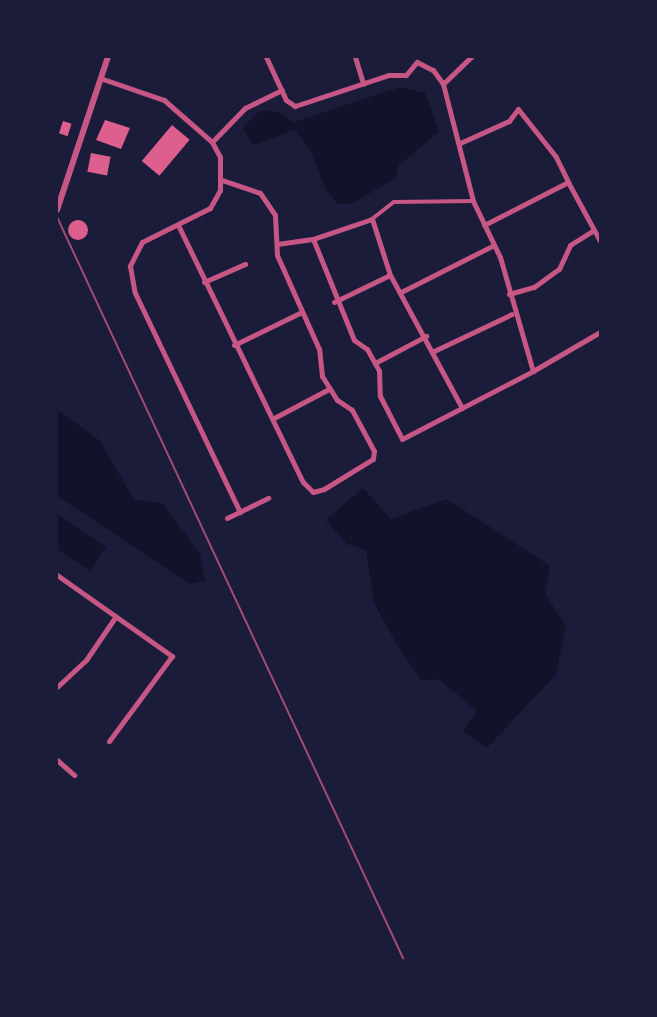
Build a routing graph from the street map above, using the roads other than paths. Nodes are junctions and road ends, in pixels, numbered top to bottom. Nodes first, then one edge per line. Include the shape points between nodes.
1 (108, 57) edge
2 (266, 57) edge
3 (355, 57) edge
4 (471, 57) edge
5 (417, 60) edge
6 (100, 78) junction
7 (363, 84) junction
8 (443, 84) junction
9 (282, 90) junction
10 (212, 142) junction
11 (460, 143) junction
12 (222, 180) junction
13 (568, 182) junction
14 (473, 201) junction
15 (57, 210) edge
16 (372, 219) junction
17 (484, 225) junction
18 (179, 227) junction
19 (594, 230) junction
20 (313, 239) junction
21 (600, 241) edge
22 (277, 244) junction
23 (494, 245) junction
24 (245, 264) dead end
25 (390, 275) junction
26 (204, 282) junction
27 (401, 292) junction
28 (509, 294) junction
29 (334, 302) junction
30 (300, 313) junction
31 (512, 314) junction
32 (600, 332) edge
33 (426, 336) junction
34 (234, 345) junction
35 (434, 351) junction
36 (375, 363) junction
37 (532, 371) junction
38 (329, 389) junction
39 (462, 408) junction
40 (274, 418) junction
41 (268, 498) dead end
42 (240, 512) junction
43 (227, 518) dead end
44 (57, 575) edge
45 (116, 616) junction
46 (57, 687) edge
47 (110, 741) dead end
48 (57, 760) edge
49 (74, 775) dead end

1 - 6 street
2 - 9 street
3 - 7 street
4 - 8 street
5 - 7 street via 412,73
5 - 8 street via 433,70
6 - 10 street via 164,100
6 - 15 street
7 - 9 street via 295,106
8 - 11 street
9 - 10 street via 245,108
10 - 12 street
11 - 13 street via 509,121 518,109 556,157
11 - 14 street
12 - 18 street via 210,208
12 - 22 street via 260,193 274,215
13 - 17 street
13 - 19 street
14 - 16 street via 394,202
14 - 17 street
16 - 20 street
16 - 25 street
17 - 23 street
18 - 26 street
18 - 42 street via 136,248 131,277
19 - 21 street
19 - 28 street via 570,245 560,269 534,287
20 - 22 street
20 - 29 street
22 - 30 street
23 - 27 street
23 - 28 street
24 - 26 street
25 - 27 street
25 - 29 street
26 - 34 street
27 - 33 street
28 - 31 street
29 - 36 street via 354,340
30 - 34 street
30 - 38 street via 319,349
31 - 35 street
31 - 37 street
32 - 37 street
33 - 35 street
33 - 36 street
34 - 40 street
35 - 39 street
36 - 39 street via 380,396 402,439
37 - 39 street
38 - 40 street
38 - 40 street via 352,410 374,451 373,459 324,489 313,492 303,482
41 - 42 street
42 - 43 street
44 - 45 street
45 - 46 street via 86,660
45 - 47 street via 172,656
48 - 49 street

